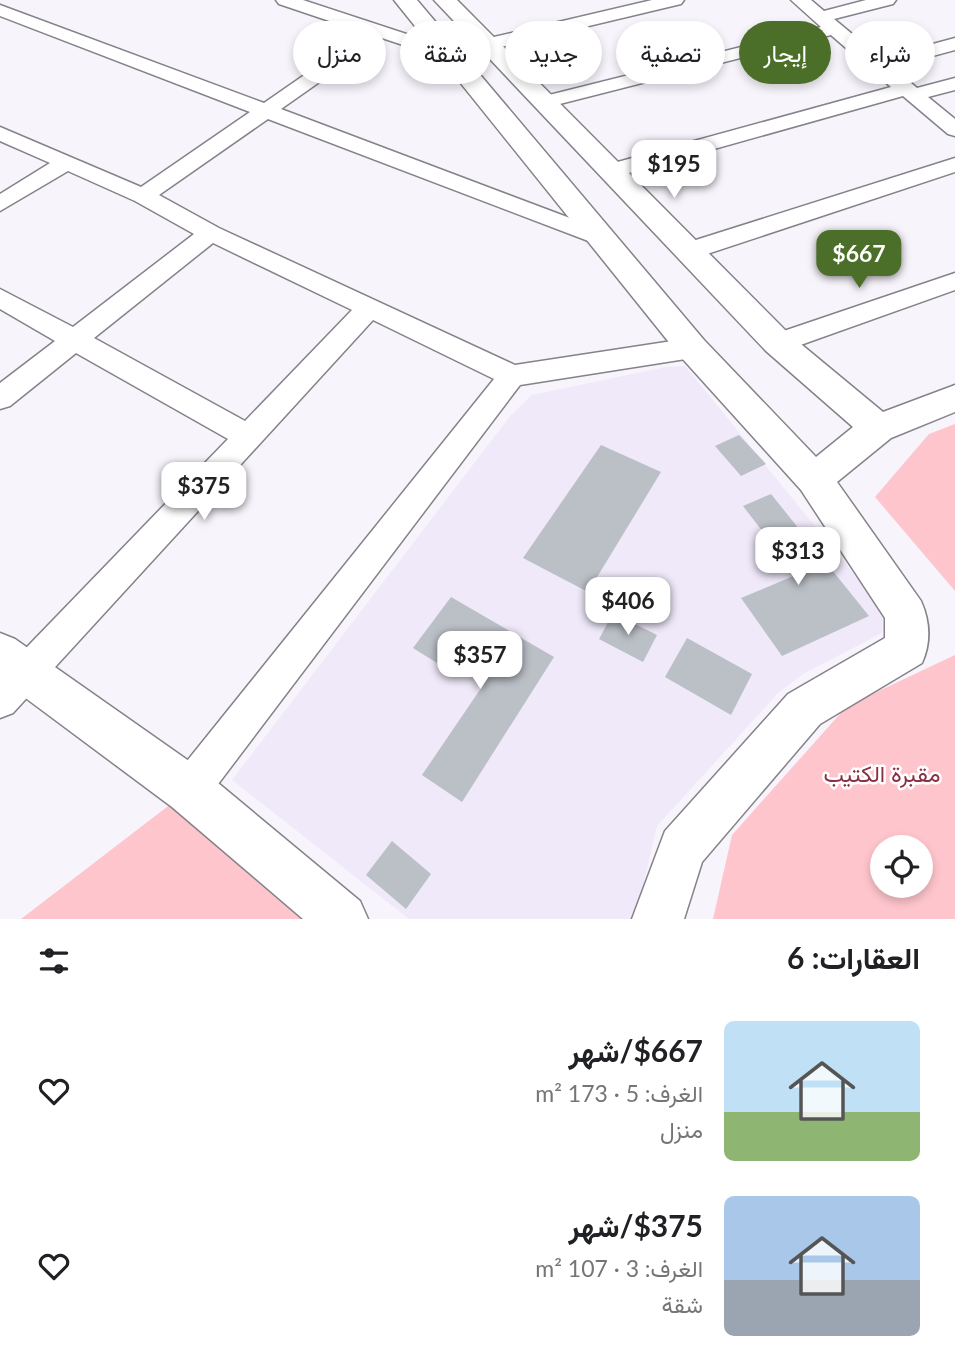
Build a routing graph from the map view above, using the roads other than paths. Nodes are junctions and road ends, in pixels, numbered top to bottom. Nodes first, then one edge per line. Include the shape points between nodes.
1 (285, 0) edge
2 (405, 0) edge
3 (445, 0) edge
4 (675, 0) edge
5 (800, 0) edge
6 (887, 0) edge
7 (0, 10) edge
8 (22, 18) junction
9 (349, 21) edge
10 (421, 21) edge
11 (466, 21) edge
12 (825, 21) edge
13 (831, 21) edge
14 (831, 26) edge
15 (0, 30) edge
16 (845, 38) edge
17 (491, 43) edge
18 (955, 44) edge
19 (491, 47) edge
20 (739, 48) edge
21 (935, 49) edge
22 (304, 84) edge
23 (471, 84) edge
24 (900, 84) edge
25 (955, 85) edge
26 (910, 92) junction
27 (544, 102) junction
28 (265, 111) junction
29 (955, 130) edge
30 (0, 133) edge
31 (65, 163) junction
32 (955, 164) edge
33 (611, 171) junction
34 (143, 196) junction
35 (0, 204) edge
36 (211, 233) junction
37 (599, 237) junction
38 (689, 251) junction
39 (955, 281) edge
40 (0, 298) edge
41 (370, 307) junction
42 (73, 340) junction
43 (778, 343) junction
44 (692, 348) junction
45 (512, 376) junction
46 (0, 398) edge
47 (955, 398) edge
48 (878, 428) junction
49 (248, 436) junction
50 (814, 479) junction
51 (9, 676) edge
52 (189, 790) junction
53 (342, 919) edge
54 (658, 919) edge

1 - 9 street
2 - 10 main road
3 - 11 main road
4 - 17 street
5 - 12 street
6 - 13 street
7 - 8 street
8 - 15 street
8 - 28 street
14 - 16 street
18 - 21 street
19 - 27 main road
20 - 27 street
22 - 28 street
23 - 37 main road
24 - 26 street
25 - 26 street
26 - 29 street
26 - 33 street
27 - 33 main road
28 - 34 street
28 - 37 street
30 - 31 street
31 - 34 street
31 - 35 street
32 - 38 street
33 - 38 main road
34 - 36 street
36 - 41 street
36 - 42 street
37 - 44 main road
38 - 43 main road
39 - 43 street
40 - 42 street
41 - 45 street
41 - 49 street
42 - 46 street
42 - 49 street
43 - 48 main road
44 - 45 street
44 - 50 main road
45 - 52 street
47 - 48 main road
48 - 50 main road
49 - 51 street
50 - 54 main road via 906,614 907,649 804,709 682,848
51 - 52 main road
52 - 53 main road

